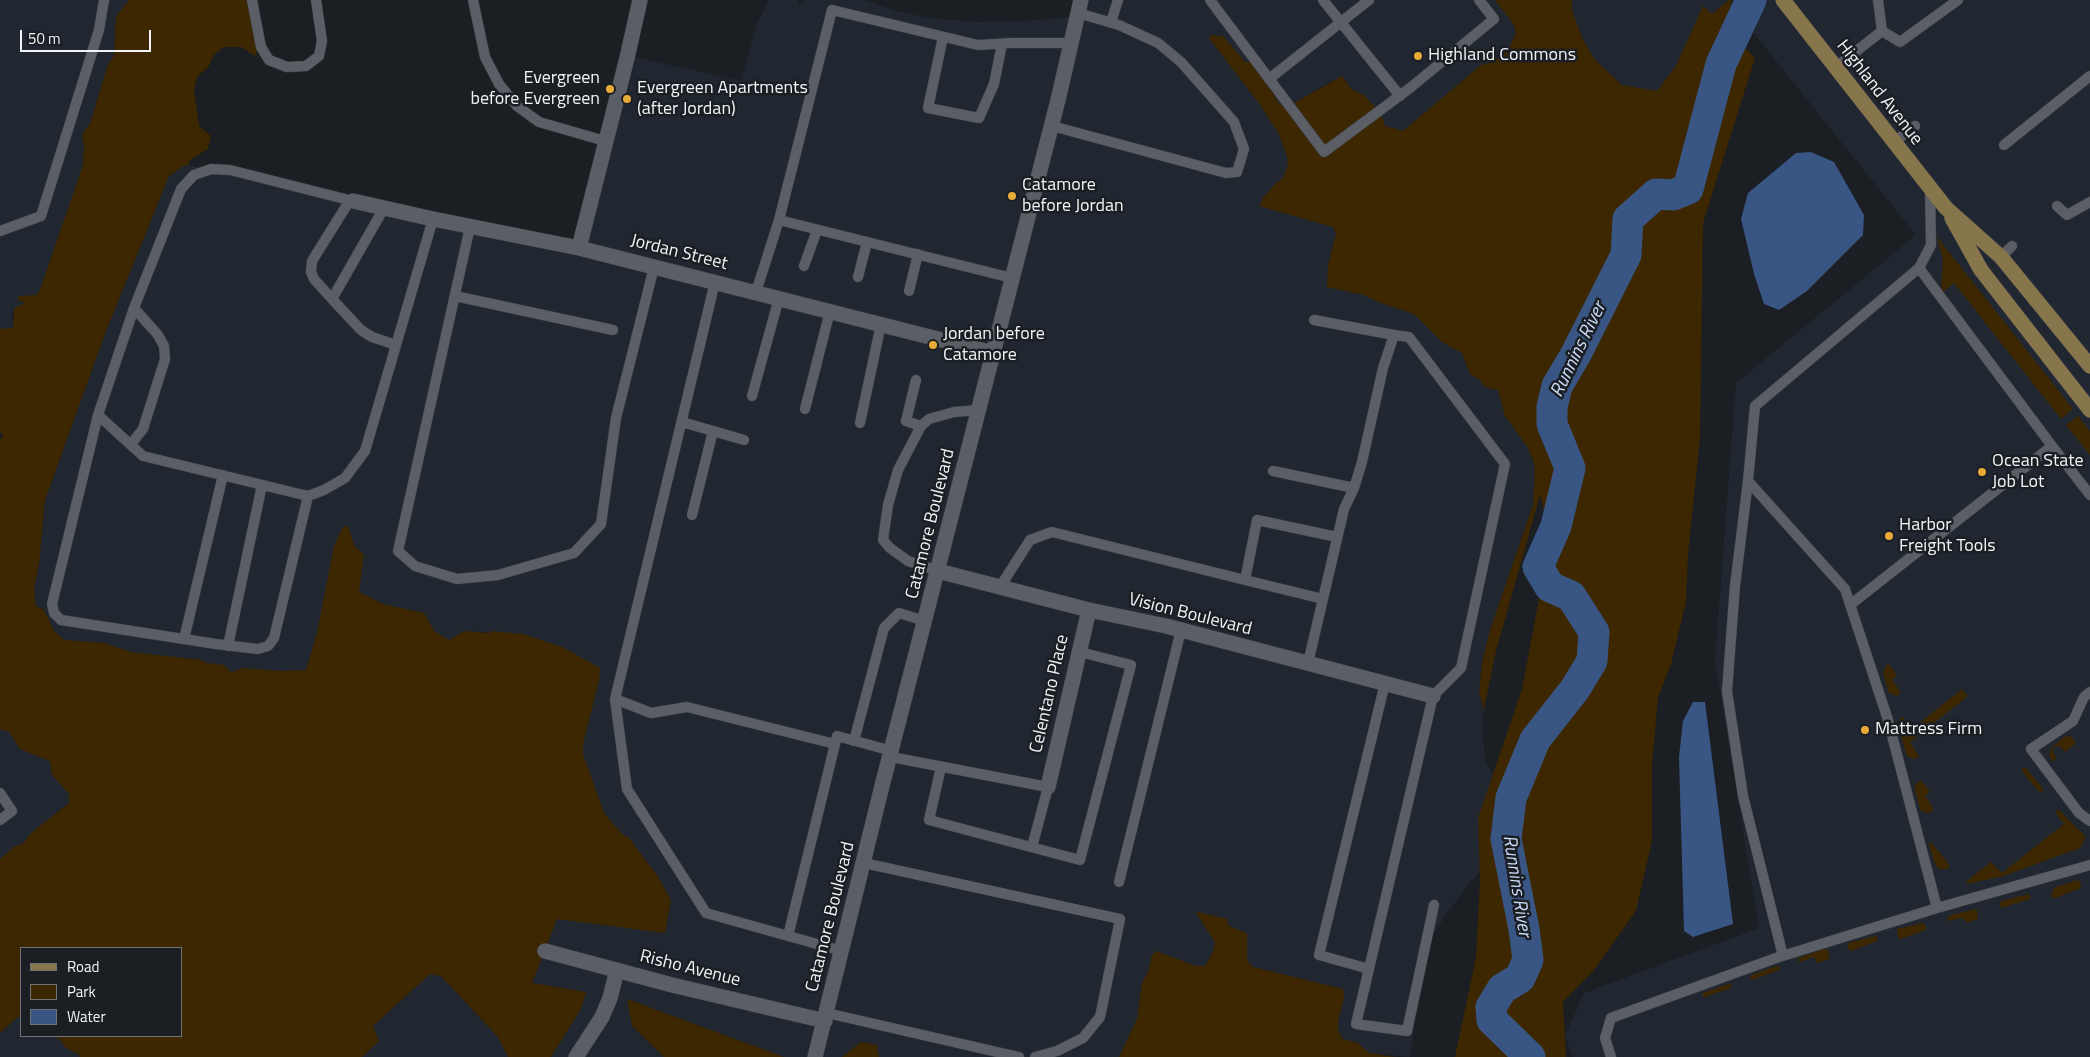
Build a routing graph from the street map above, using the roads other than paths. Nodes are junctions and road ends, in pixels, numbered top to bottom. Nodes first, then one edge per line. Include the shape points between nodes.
1 (104, 0) edge
2 (252, 0) edge
3 (316, 0) edge
4 (473, 0) edge
5 (640, 0) edge
6 (1118, 0) edge
7 (1210, 0) edge
8 (1323, 0) edge
9 (1369, 0) edge
10 (1479, 0) edge
11 (1783, 0) edge
12 (1878, 0) edge
13 (1958, 0) edge
14 (1079, 6) edge
15 (1111, 22) junction
16 (1341, 22) junction
17 (1882, 31) junction
18 (943, 37) junction
19 (1071, 43) junction
20 (1002, 44) junction
21 (1836, 67) junction
22 (2090, 76) edge
23 (1269, 79) junction
24 (1400, 96) junction
25 (1052, 126) junction
26 (1915, 126) dead end
27 (605, 141) junction
28 (1894, 142) junction
29 (2004, 145) dead end
30 (1930, 187) junction
31 (351, 201) junction
32 (2090, 202) edge
33 (2057, 206) dead end
34 (384, 208) junction
35 (1946, 208) junction
36 (433, 220) junction
37 (779, 220) junction
38 (470, 227) junction
39 (817, 230) junction
40 (0, 231) edge
41 (867, 242) junction
42 (579, 248) junction
43 (918, 254) junction
44 (804, 266) dead end
45 (654, 267) junction
46 (1919, 268) junction
47 (858, 277) dead end
48 (1012, 278) junction
49 (715, 282) junction
50 (909, 291) dead end
51 (756, 292) junction
52 (455, 296) junction
53 (779, 298) junction
54 (332, 299) junction
55 (134, 308) junction
56 (830, 311) junction
57 (1314, 320) dead end
58 (881, 324) junction
59 (613, 330) dead end
60 (1394, 335) junction
61 (396, 344) junction
62 (993, 353) junction
63 (2090, 366) edge
64 (916, 380) dead end
65 (752, 396) dead end
66 (805, 409) dead end
67 (979, 410) junction
68 (2090, 410) edge
69 (98, 414) junction
70 (682, 422) junction
71 (860, 423) dead end
72 (921, 426) junction
73 (713, 431) junction
74 (744, 440) dead end
75 (131, 444) junction
76 (2052, 446) junction
77 (1273, 471) dead end
78 (223, 476) junction
79 (1748, 481) junction
80 (262, 485) junction
81 (1354, 488) junction
82 (2090, 495) edge
83 (308, 496) junction
84 (692, 515) dead end
85 (1337, 537) junction
86 (938, 571) junction
87 (1245, 580) junction
88 (1000, 587) junction
89 (1323, 599) junction
90 (1850, 605) junction
91 (1089, 610) junction
92 (926, 621) junction
93 (1181, 630) junction
94 (184, 639) junction
95 (228, 646) junction
96 (1080, 652) junction
97 (1308, 663) junction
98 (1385, 683) junction
99 (2090, 692) edge
100 (1433, 696) junction
101 (615, 699) junction
102 (854, 741) junction
103 (835, 744) junction
104 (891, 754) junction
105 (940, 767) junction
106 (1048, 787) junction
107 (0, 793) edge
108 (0, 820) edge
109 (2090, 821) edge
110 (1032, 847) junction
111 (864, 863) junction
112 (2090, 866) edge
113 (1119, 882) dead end
114 (1434, 905) dead end
115 (1937, 908) junction
116 (788, 936) junction
117 (545, 951) dead end
118 (842, 951) junction
119 (1783, 956) junction
120 (1369, 969) junction
121 (617, 970) junction
122 (826, 1017) junction
123 (576, 1057) edge
124 (815, 1057) edge
125 (1019, 1057) edge
126 (1035, 1057) edge
127 (1611, 1057) edge

1 - 40 lane via 99,30 41,216
2 - 3 lane via 261,47 269,60 287,67 300,67 319,56 322,41
4 - 27 lane via 485,57 499,84 517,106 539,122
5 - 27 street
6 - 15 lane
7 - 23 lane
8 - 16 lane
9 - 16 lane
10 - 24 lane via 1494,20
11 - 21 main road, Highland Avenue
12 - 17 lane
13 - 17 lane via 1900,42
14 - 15 lane
14 - 19 street, Catamore Boulevard
15 - 25 lane via 1158,43 1181,62 1234,122 1244,149 1237,172 1206,168
16 - 23 lane
16 - 24 lane
17 - 21 lane
18 - 20 lane via 978,45
18 - 20 lane via 928,108 979,118 994,84
18 - 37 lane via 832,10
19 - 20 lane
19 - 25 street, Catamore Boulevard
21 - 28 main road, Highland Avenue
22 - 29 lane
23 - 24 lane via 1324,152
25 - 48 street, Catamore Boulevard
26 - 28 lane
27 - 42 street
28 - 30 main road, Highland Avenue
30 - 35 main road, Highland Avenue
30 - 46 lane via 1931,245
31 - 34 street, Jordan Street
31 - 54 lane via 312,261 314,279
31 - 55 lane via 230,170 211,169 194,175 181,189
32 - 33 lane via 2067,215
34 - 36 street, Jordan Street
34 - 54 lane
35 - 63 main road, Highland Avenue via 2006,252
35 - 68 main road, Highland Avenue via 1981,270
36 - 38 street, Jordan Street
36 - 61 lane
37 - 39 lane
37 - 51 lane
38 - 42 street, Jordan Street
38 - 52 lane
39 - 41 lane
39 - 44 lane
41 - 43 lane
41 - 47 lane
42 - 45 street, Jordan Street
43 - 48 lane
43 - 50 lane
45 - 49 street, Jordan Street
45 - 52 lane via 616,418 601,524 574,553 498,576 457,579 415,566 398,551
46 - 76 lane
46 - 79 lane via 1754,406
48 - 62 street, Catamore Boulevard
49 - 51 street, Jordan Street
49 - 70 lane
51 - 53 street, Jordan Street
52 - 59 lane
53 - 56 street, Jordan Street
53 - 65 lane
54 - 61 lane via 361,330
55 - 69 lane
55 - 75 lane via 158,335 164,346 165,359 143,429
56 - 58 street, Jordan Street
56 - 66 lane
57 - 60 lane
58 - 62 street, Jordan Street
58 - 71 lane
60 - 81 lane
60 - 100 lane via 1409,337 1505,464 1461,668
61 - 83 lane via 364,451 345,478
62 - 67 street, Catamore Boulevard
64 - 72 lane via 906,421
67 - 72 lane via 954,412
67 - 86 street, Catamore Boulevard
69 - 75 lane
69 - 94 lane via 52,604 54,613 61,620
70 - 73 lane
70 - 101 lane
72 - 86 lane via 898,470 883,540 908,561
73 - 74 lane
73 - 84 lane
75 - 78 lane via 143,456
76 - 82 lane
76 - 90 lane
77 - 81 lane
78 - 80 lane
78 - 94 lane
79 - 90 lane via 1845,590
79 - 119 lane via 1727,691 1743,796
80 - 83 lane
80 - 95 lane
81 - 85 lane via 1344,509
83 - 95 lane via 274,638 268,646 258,649
85 - 87 lane via 1257,520
85 - 89 lane
86 - 88 street, Vision Boulevard
86 - 92 street, Catamore Boulevard
87 - 88 lane via 1052,532 1030,540
87 - 89 lane
88 - 91 street, Vision Boulevard
89 - 97 lane
90 - 115 lane via 1888,720
91 - 93 street, Vision Boulevard
91 - 96 street, Celentano Place
92 - 102 lane via 899,613 884,628
92 - 104 street, Catamore Boulevard
93 - 97 street, Vision Boulevard
93 - 113 lane
94 - 95 lane
96 - 106 street, Celentano Place
96 - 110 lane via 1131,665 1080,860
97 - 98 street, Vision Boulevard
98 - 100 street, Vision Boulevard
98 - 120 lane via 1319,955
99 - 109 lane via 2084,697 2073,721 2031,749 2079,812
100 - 120 lane
101 - 103 lane via 651,712 687,707
101 - 116 lane via 627,789 706,912
102 - 103 lane via 837,736
102 - 104 lane
103 - 116 lane
104 - 105 lane
104 - 111 street, Catamore Boulevard
105 - 106 lane
105 - 110 lane via 929,820
106 - 110 lane
107 - 108 lane via 12,811
111 - 118 street, Catamore Boulevard
111 - 126 lane via 1120,919 1100,1017 1083,1038 1057,1051
112 - 115 lane
114 - 120 lane via 1407,1031 1356,1024
115 - 119 lane
116 - 118 lane
117 - 121 street, Risho Avenue
118 - 122 street, Catamore Boulevard
119 - 127 lane via 1611,1018 1605,1038
121 - 122 street, Risho Avenue
121 - 123 street via 602,1017
122 - 124 street, Catamore Boulevard
122 - 125 lane

